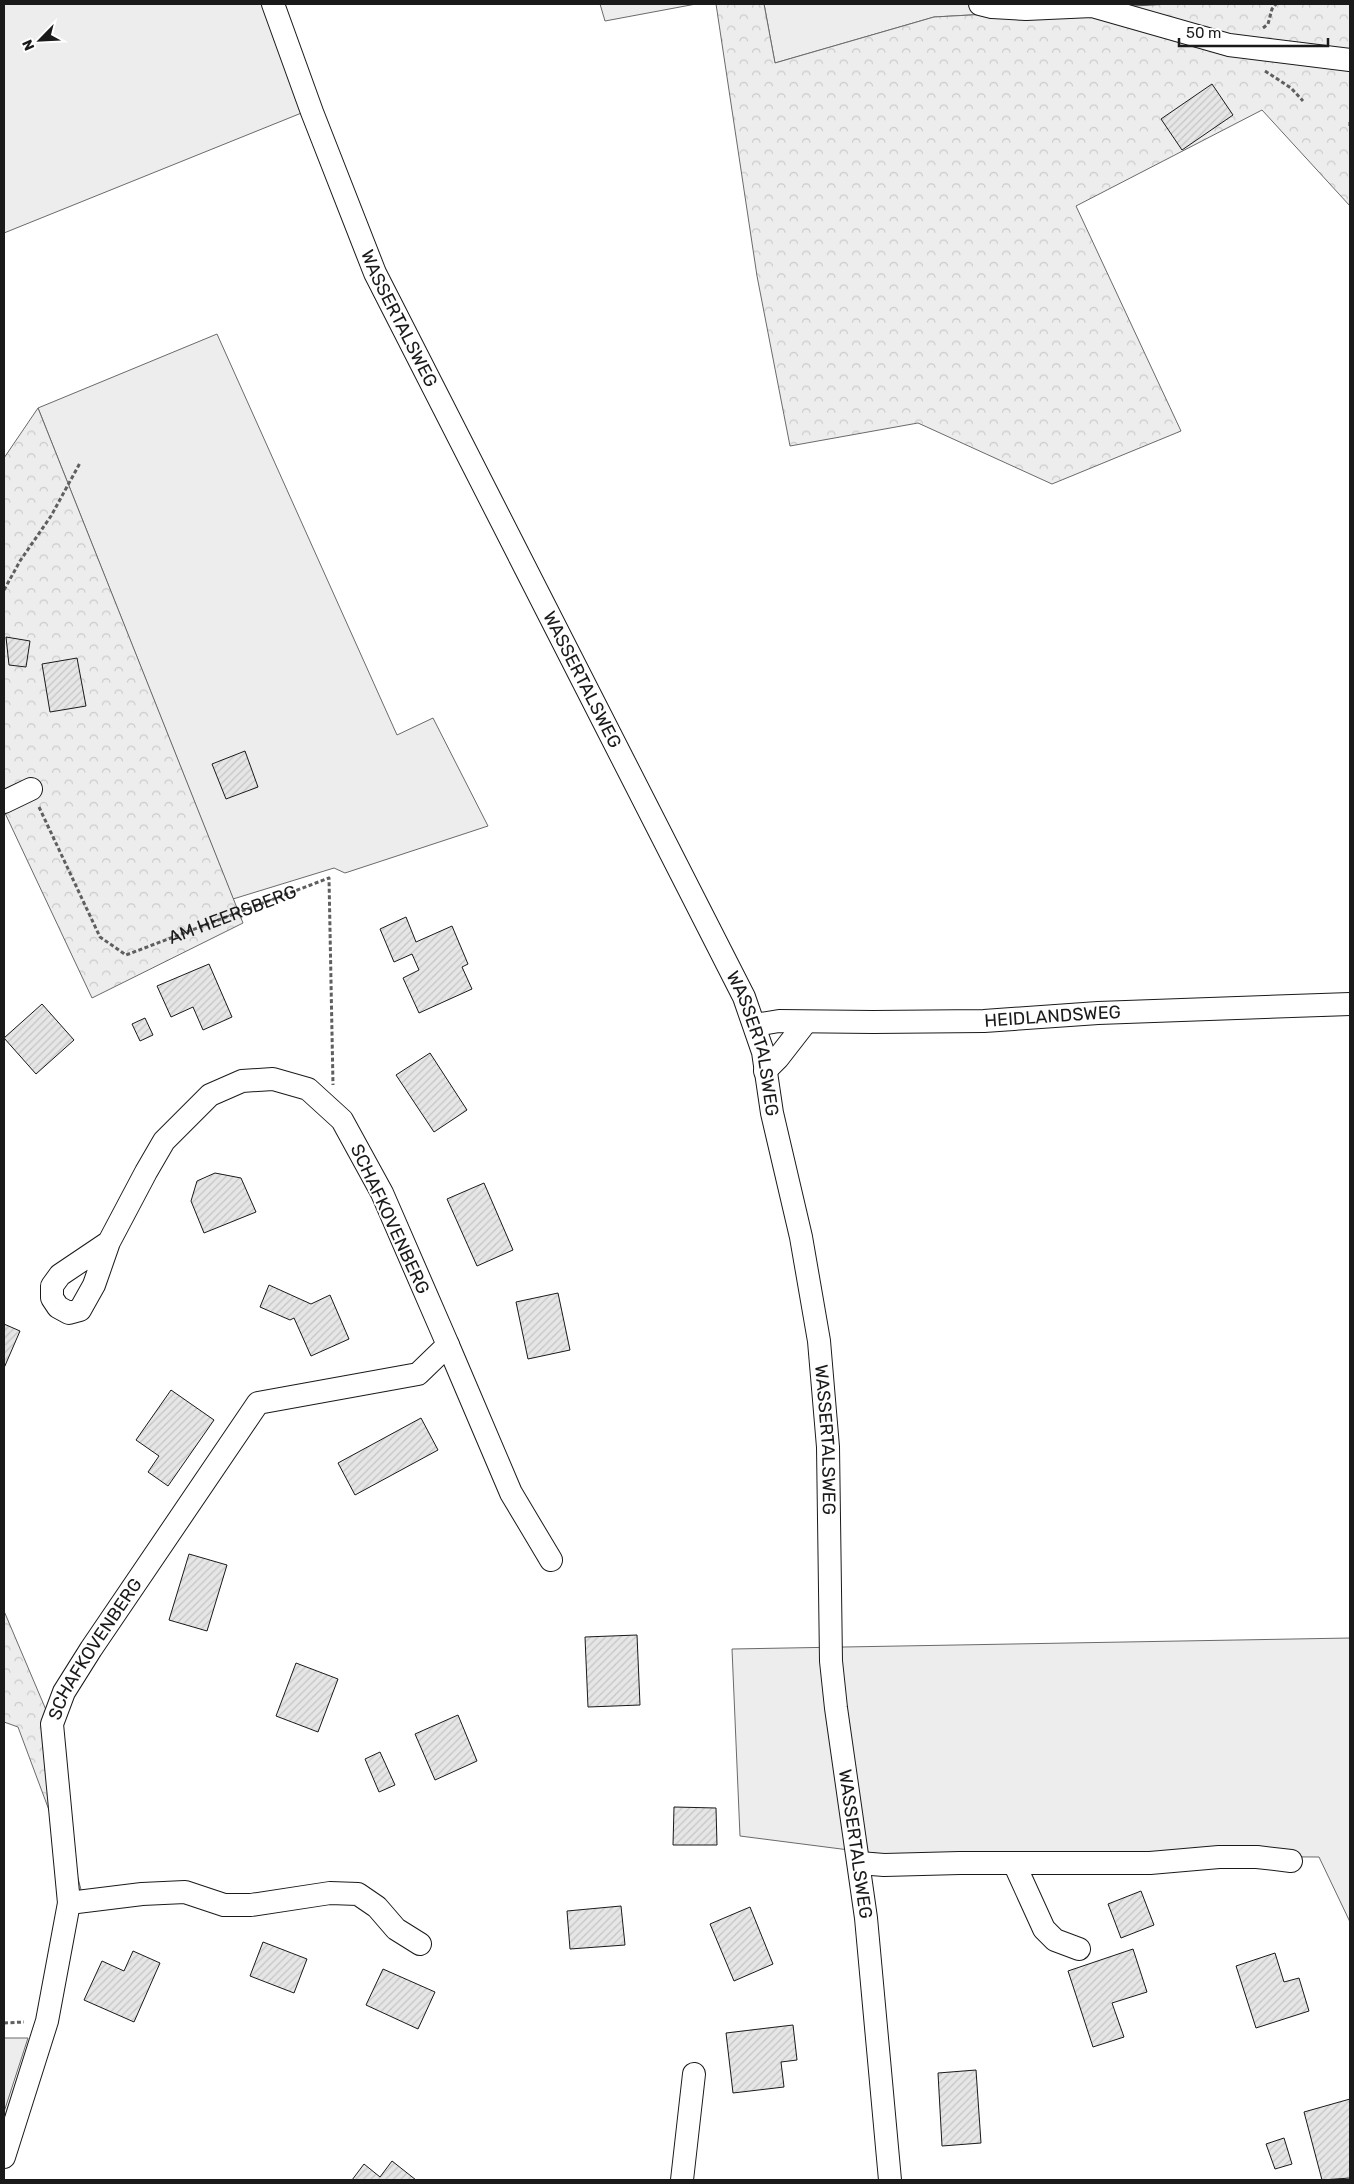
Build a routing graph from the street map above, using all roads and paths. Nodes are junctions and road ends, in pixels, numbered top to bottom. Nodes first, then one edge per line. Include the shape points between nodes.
1 (273, 4) edge
2 (980, 4) edge
3 (1245, 48) junction
4 (1350, 60) edge
5 (1303, 101) dead end
6 (1350, 122) edge
7 (1350, 126) edge
8 (80, 463) dead end
9 (4, 590) edge
10 (31, 789) joint
11 (4, 802) edge
12 (1350, 1004) edge
13 (806, 1022) junction
14 (755, 1025) junction
15 (765, 1071) junction
16 (334, 1113) junction
17 (110, 1242) dead end
18 (448, 1345) junction
19 (551, 1560) dead end
20 (1291, 1861) dead end
21 (859, 1863) junction
22 (1014, 1863) junction
23 (69, 1903) junction
24 (420, 1944) dead end
25 (1078, 1949) dead end
26 (694, 2074) dead end
27 (4, 2157) edge
28 (682, 2180) edge
29 (890, 2180) edge

1 - 14 street, WASSERTALSWEG via 375,272 744,997
2 - 3 street via 1026,9 1092,6
3 - 4 street
3 - 5 path via 1250,62 1291,88
6 - 7 path
8 - 9 path
10 - 11 street
10 - 16 path, AM HEERSBERG via 100,937 126,955 329,878
12 - 13 street, HEIDLANDSWEG via 984,1020
13 - 14 street, HEIDLANDSWEG via 779,1021
13 - 15 street
14 - 15 street, WASSERTALSWEG
15 - 21 street, WASSERTALSWEG via 801,1237 819,1341 828,1447 831,1661
16 - 17 street, SCHAFKOVENBERG via 308,1089 273,1079 242,1081 210,1095 164,1142
16 - 18 street, SCHAFKOVENBERG via 342,1120 382,1193
18 - 19 street, SCHAFKOVENBERG via 511,1493
18 - 23 street, SCHAFKOVENBERG via 418,1374 258,1403 96,1641 64,1692 52,1724
20 - 22 street via 1219,1857 1150,1863
21 - 22 street via 884,1866
21 - 29 street, WASSERTALSWEG via 874,1988
22 - 25 street via 1044,1929 1055,1940
23 - 24 street via 185,1892 224,1904 251,1904 330,1892 358,1894 377,1907 396,1929
23 - 27 street, SCHAFKOVENBERG via 47,2021
26 - 28 street

